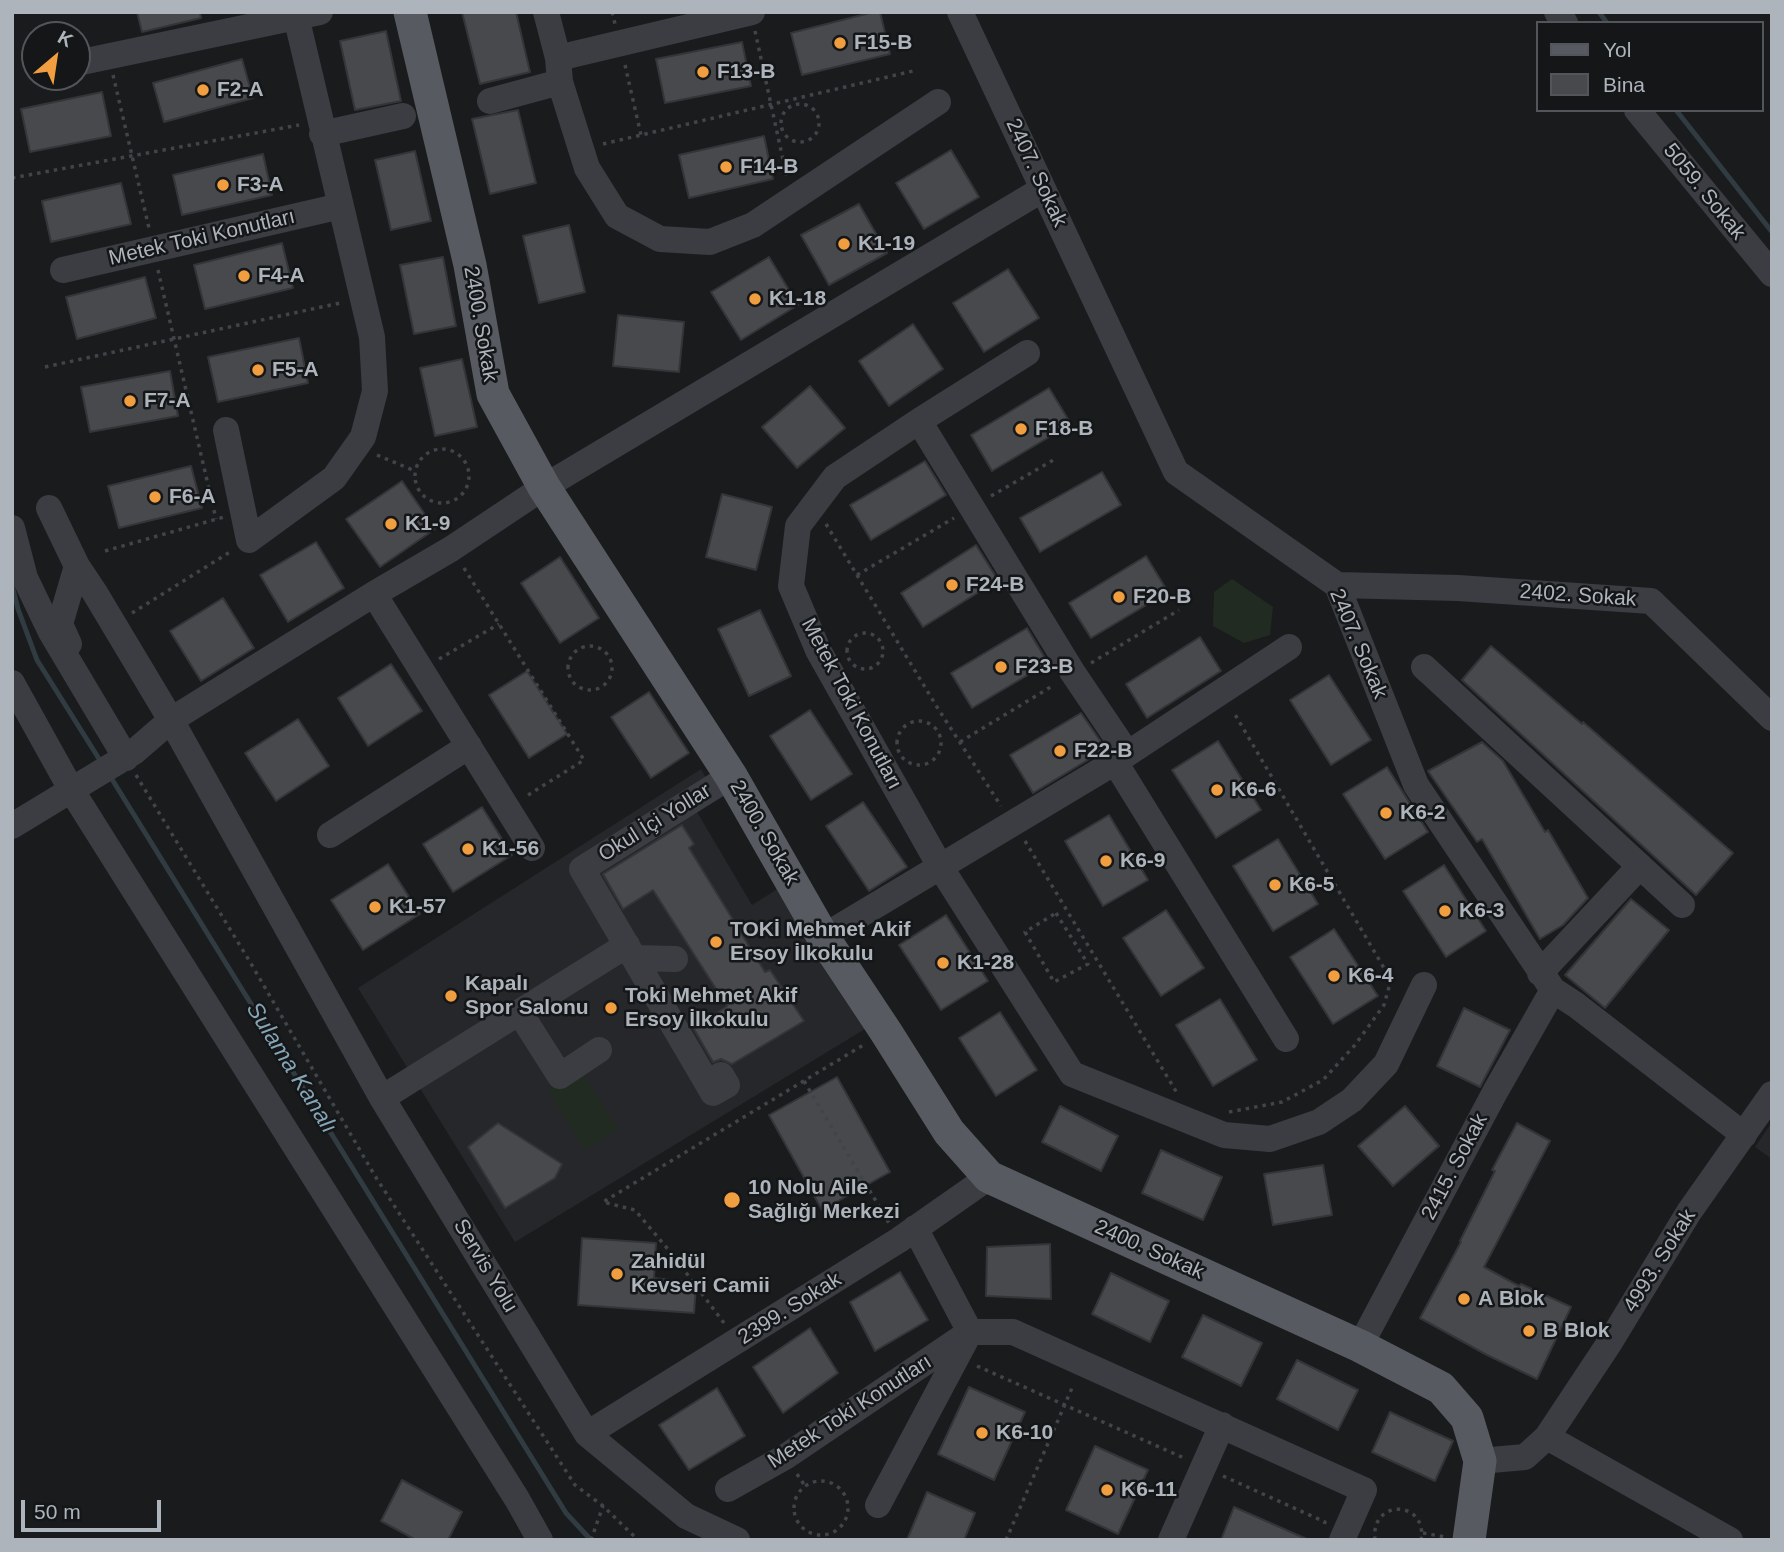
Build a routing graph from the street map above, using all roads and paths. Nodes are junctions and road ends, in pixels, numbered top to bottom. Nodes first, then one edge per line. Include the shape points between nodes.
1 (410, 12) edge
2 (546, 12) edge
3 (612, 12) edge
4 (751, 12) edge
5 (960, 12) edge
6 (304, 14) edge
7 (620, 44) junction
8 (109, 56) junction
9 (91, 60) edge
10 (559, 70) junction
11 (913, 71) dead end
12 (490, 102) dead end
13 (938, 102) dead end
14 (771, 104) junction
15 (1639, 112) edge
16 (403, 116) dead end
17 (321, 127) junction
18 (641, 135) junction
19 (795, 141) joint
20 (581, 149) junction
21 (132, 156) junction
22 (12, 178) edge
23 (1043, 190) junction
24 (792, 200) junction
25 (341, 206) junction
26 (153, 249) junction
27 (63, 270) dead end
28 (1772, 274) edge
29 (362, 298) junction
30 (174, 339) junction
31 (1027, 353) dead end
32 (45, 367) dead end
33 (919, 421) junction
34 (226, 430) dead end
35 (356, 446) junction
36 (415, 471) junction
37 (544, 488) junction
38 (814, 505) junction
39 (49, 508) dead end
40 (243, 511) junction
41 (216, 519) junction
42 (12, 528) edge
43 (249, 540) junction
44 (451, 549) junction
45 (105, 551) dead end
46 (77, 566) junction
47 (1336, 585) junction
48 (374, 594) junction
49 (128, 616) dead end
50 (499, 623) junction
51 (1289, 647) dead end
52 (1424, 667) dead end
53 (422, 669) junction
54 (867, 670) joint
55 (12, 683) edge
56 (591, 690) joint
57 (1227, 701) dead end
58 (1772, 718) edge
59 (172, 720) junction
60 (469, 746) junction
61 (128, 757) junction
62 (1121, 757) junction
63 (917, 764) joint
64 (731, 776) junction
65 (77, 787) junction
66 (507, 808) junction
67 (1013, 825) junction
68 (12, 826) edge
69 (330, 835) dead end
70 (532, 848) dead end
71 (1640, 866) junction
72 (941, 868) junction
73 (1682, 905) dead end
74 (1067, 929) joint
75 (823, 937) junction
76 (630, 951) junction
77 (675, 959) dead end
78 (1547, 981) junction
79 (1424, 985) dead end
80 (520, 1013) junction
81 (886, 1032) junction
82 (1286, 1039) dead end
83 (599, 1050) dead end
84 (721, 1075) dead end
85 (803, 1081) junction
86 (1177, 1093) dead end
87 (1772, 1094) edge
88 (383, 1098) junction
89 (1224, 1113) dead end
90 (1744, 1135) junction
91 (989, 1177) junction
92 (907, 1234) junction
93 (970, 1332) junction
94 (738, 1342) junction
95 (1360, 1346) junction
96 (965, 1361) dead end
97 (1072, 1388) dead end
98 (1065, 1404) junction
99 (1222, 1425) junction
100 (586, 1434) junction
101 (1547, 1437) junction
102 (1480, 1461) junction
103 (1204, 1467) junction
104 (729, 1489) dead end
105 (878, 1505) dead end
106 (603, 1506) junction
107 (845, 1520) joint
108 (1331, 1535) edge
109 (540, 1540) edge
110 (591, 1540) edge
111 (638, 1540) edge
112 (737, 1540) edge
113 (1006, 1540) edge
114 (1171, 1540) edge
115 (1375, 1540) edge
116 (1422, 1540) edge
117 (1469, 1540) edge
118 (1730, 1540) edge

1 - 37 main road, 2400. Sokak via 470,265 493,394
2 - 10 street
3 - 7 path
4 - 7 street
4 - 14 path
5 - 23 street, 2407. Sokak
6 - 8 street
6 - 17 street
7 - 10 street
7 - 18 path
8 - 9 street
8 - 21 path
10 - 12 street
10 - 20 street
11 - 14 path
13 - 24 street
14 - 18 path
14 - 24 path
15 - 28 street, 5059. Sokak
16 - 17 street
17 - 21 path
17 - 25 street
18 - 20 path
19 - 19 path via 813,137 819,127 818,115 803,104 790,106 782,117 782,129
20 - 24 street via 587,168 618,216 660,239 710,243 753,225
21 - 22 path
21 - 26 path
23 - 37 street
23 - 47 street, 2407. Sokak via 1176,472
25 - 26 street, Metek Toki Konutları
25 - 29 street
26 - 27 street, Metek Toki Konutları
26 - 30 path
29 - 30 path
29 - 35 street via 372,337 375,391 363,437
30 - 32 path
30 - 41 path
31 - 33 street, Metek Toki Konutları
33 - 38 street, Metek Toki Konutları via 835,477
33 - 62 street
34 - 40 street
35 - 36 path
35 - 43 street via 334,478
36 - 36 path via 417,489 440,504 457,499 468,484 463,458 448,449 431,451
37 - 44 street
37 - 64 main road, 2400. Sokak
38 - 67 path
38 - 72 street, Metek Toki Konutları via 798,526 791,586 818,650
39 - 46 street, Servis Yolu
40 - 41 path
40 - 43 street
41 - 45 path
42 - 61 street via 25,578 51,632
43 - 49 path
44 - 48 street
44 - 50 path
46 - 59 street, Servis Yolu
46 - 61 street via 60,624
47 - 58 street, 2402. Sokak via 1651,601
47 - 78 street, 2407. Sokak via 1416,785
48 - 53 street
48 - 59 street
50 - 53 path
50 - 66 path via 584,761
51 - 62 street
52 - 71 street
53 - 60 street
54 - 54 path via 878,665 884,649 878,638 860,633 850,640 846,652 851,664
55 - 65 street
56 - 56 path via 610,680 612,665 606,652 586,646 570,659 568,673 576,685
57 - 89 path via 1391,980 1384,1006 1323,1080 1282,1102
59 - 61 street
59 - 88 street, Servis Yolu
60 - 66 street
60 - 69 street
61 - 65 street
61 - 106 path via 374,1176 575,1485
62 - 67 street
62 - 82 street
63 - 63 path via 936,756 941,743 931,724 917,721 904,727 898,739 900,753
64 - 75 main road, 2400. Sokak
64 - 76 street, Okul İçi Yollar via 582,869
65 - 68 street
65 - 109 street
66 - 70 street
67 - 72 street
67 - 86 path
71 - 73 street
71 - 78 street, 2415. Sokak
72 - 75 street
72 - 79 street, Metek Toki Konutları via 1072,1074 1224,1135 1270,1139 1319,1122 1352,1100 1386,1064
74 - 74 path via 1056,913 1025,932 1054,982 1088,964
75 - 81 main road, 2400. Sokak
76 - 77 street
76 - 80 street
76 - 84 street, Okul İçi Yollar via 713,1093 727,1085
78 - 90 street, 2407. Sokak
78 - 95 street, 2415. Sokak via 1495,1092
80 - 83 street via 561,1076
80 - 88 street
81 - 85 path
81 - 91 main road, 2400. Sokak via 949,1132
85 - 92 path
85 - 94 path via 603,1202 635,1210
87 - 90 street, 4993. Sokak
88 - 100 street, Servis Yolu
90 - 101 street, 4993. Sokak via 1689,1212
91 - 92 street, 2399. Sokak
91 - 95 main road, 2400. Sokak
92 - 93 street
92 - 94 street, 2399. Sokak
93 - 99 street via 1013,1332
93 - 104 street, Metek Toki Konutları via 785,1457
93 - 105 street, Metek Toki Konutları
94 - 100 street, 2399. Sokak
95 - 102 main road, 2400. Sokak via 1441,1388 1467,1418
96 - 98 path
97 - 98 path
98 - 103 path
98 - 113 path
99 - 103 street
99 - 108 street via 1364,1490
100 - 112 street, Servis Yolu via 686,1516
101 - 102 street, 4993. Sokak via 1525,1457
101 - 118 street
102 - 117 main road, 2400. Sokak
103 - 108 path via 1325,1522
103 - 114 street
106 - 110 path
106 - 111 path
107 - 107 path via 847,1502 830,1483 813,1482 795,1500 800,1525 815,1535 833,1533
115 - 116 path via 1380,1517 1403,1509 1417,1517

